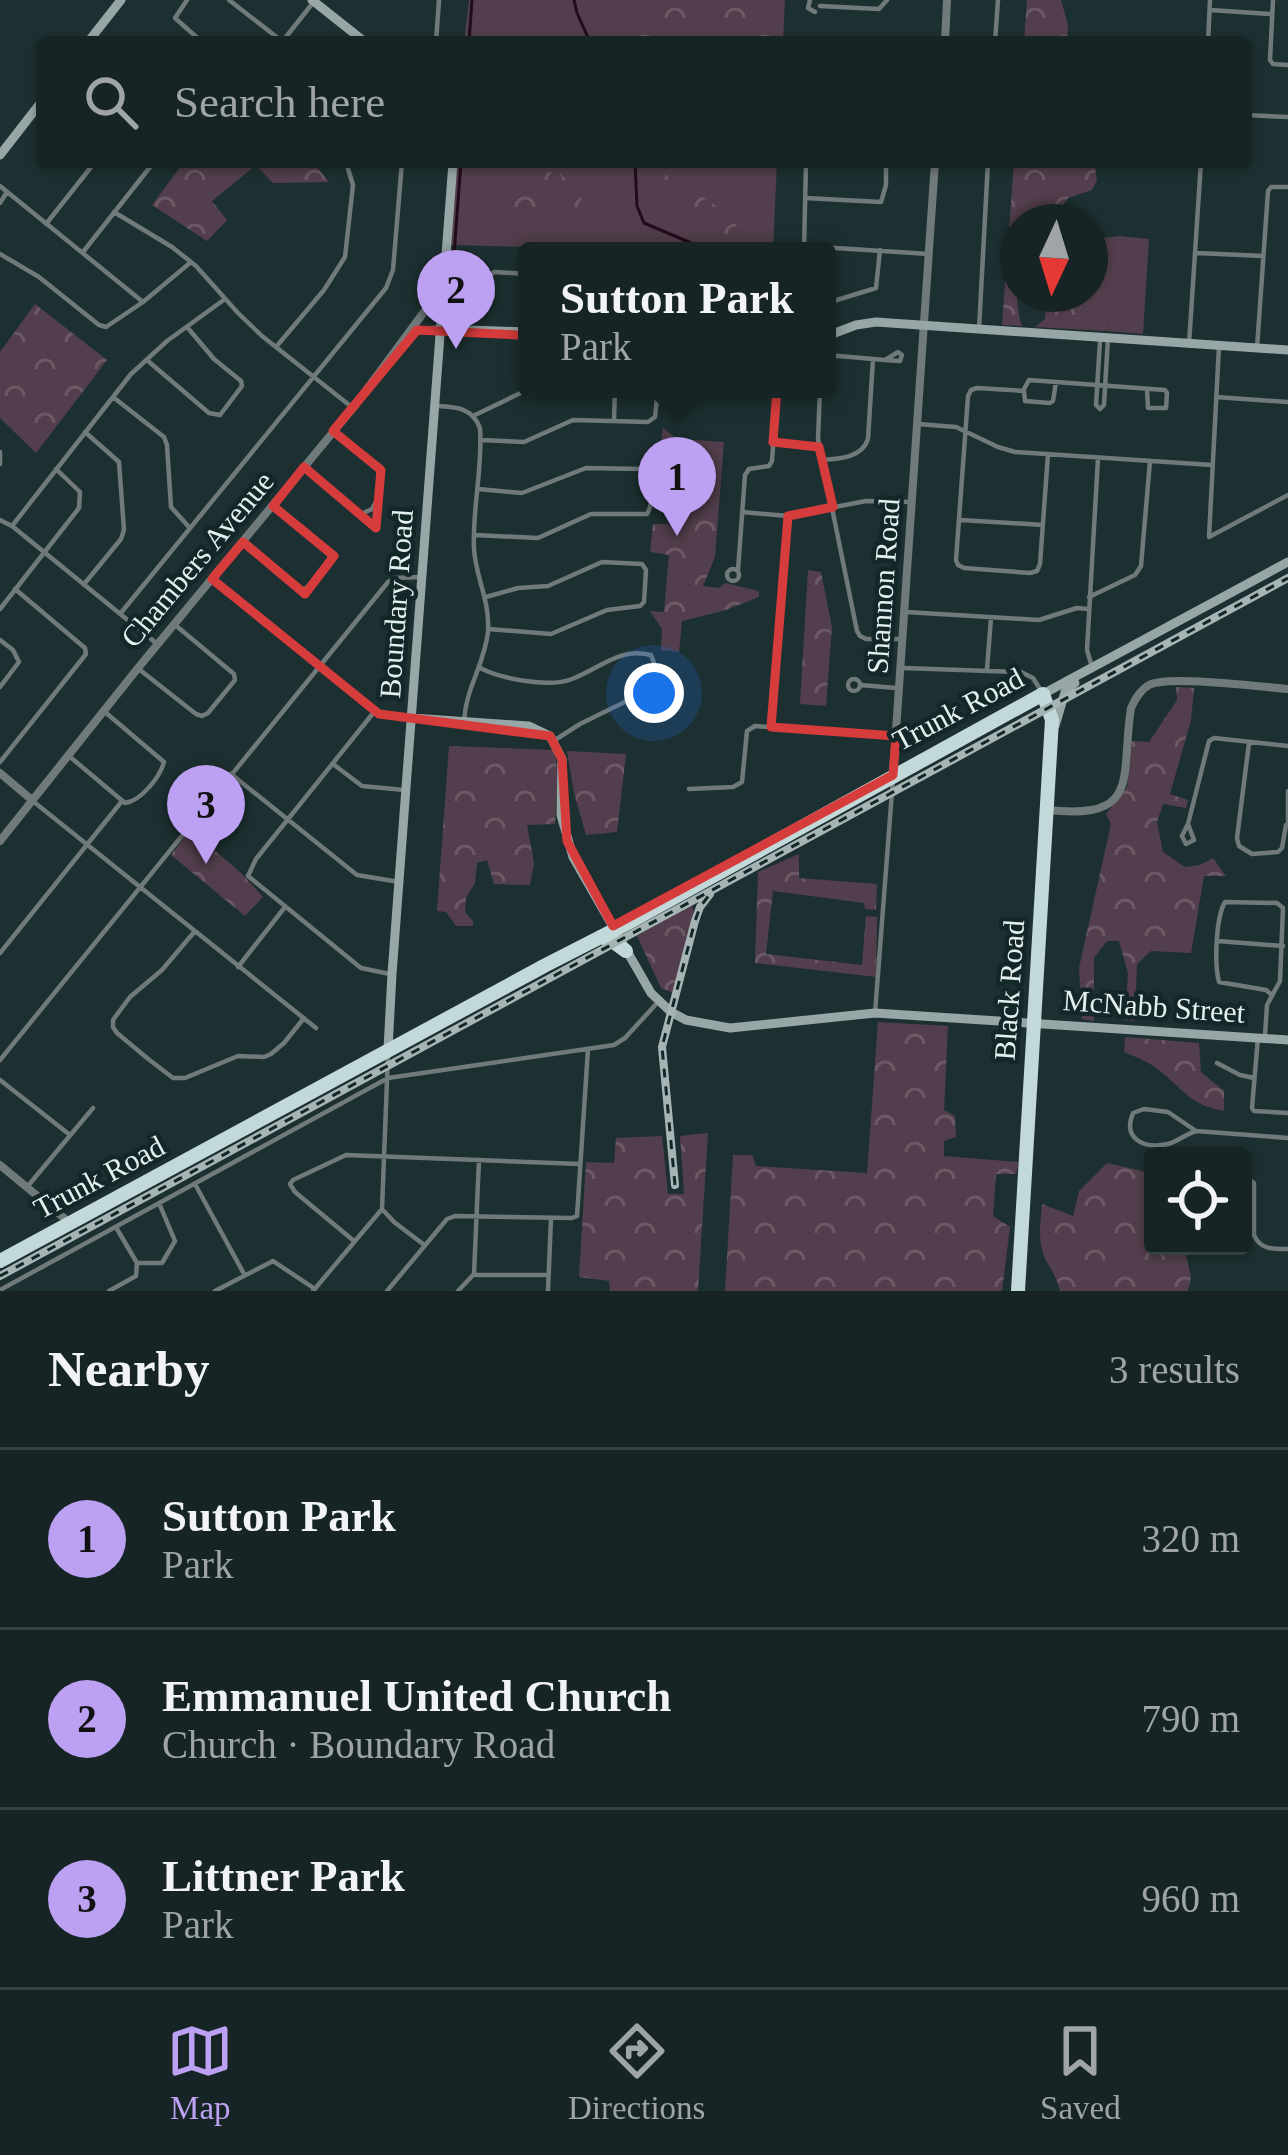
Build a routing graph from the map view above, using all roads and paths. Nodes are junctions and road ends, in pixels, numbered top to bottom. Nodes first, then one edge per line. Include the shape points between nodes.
1 (121, 0) edge
2 (187, 0) edge
3 (229, 0) edge
4 (439, 0) edge
5 (887, 0) edge
6 (947, 0) edge
7 (998, 0) edge
8 (1210, 0) edge
9 (1273, 0) edge
10 (313, 1) edge
11 (816, 2) edge
12 (842, 3) edge
13 (1210, 10) junction
14 (1272, 14) junction
15 (93, 36) edge
16 (195, 36) edge
17 (274, 36) edge
18 (287, 36) edge
19 (357, 36) edge
20 (436, 36) edge
21 (945, 36) edge
22 (995, 36) edge
23 (1208, 36) edge
24 (1288, 65) edge
25 (36, 109) edge
26 (1252, 115) edge
27 (1288, 117) edge
28 (0, 155) edge
29 (90, 168) edge
30 (149, 168) edge
31 (348, 168) edge
32 (401, 168) edge
33 (453, 168) edge
34 (806, 168) edge
35 (886, 168) edge
36 (935, 168) edge
37 (988, 168) edge
38 (1201, 168) edge
39 (1288, 188) edge
40 (3, 189) edge
41 (805, 198) junction
42 (0, 203) edge
43 (114, 212) junction
44 (46, 224) junction
45 (804, 242) edge
46 (836, 249) edge
47 (880, 250) junction
48 (82, 253) junction
49 (1194, 253) junction
50 (0, 254) edge
51 (929, 254) junction
52 (1263, 256) junction
53 (191, 262) junction
54 (518, 273) edge
55 (445, 282) junction
56 (486, 288) dead end
57 (225, 299) junction
58 (836, 300) edge
59 (142, 302) junction
60 (430, 307) junction
61 (443, 308) junction
62 (925, 326) junction
63 (187, 327) junction
64 (441, 329) junction
65 (979, 329) junction
66 (412, 332) junction
67 (518, 332) edge
68 (836, 333) edge
69 (1104, 338) junction
70 (1190, 344) junction
71 (1220, 346) junction
72 (276, 347) junction
73 (1257, 348) junction
74 (1288, 350) edge
75 (836, 356) edge
76 (873, 359) junction
77 (148, 360) junction
78 (885, 360) dead end
79 (313, 377) junction
80 (1056, 382) junction
81 (1101, 386) junction
82 (1147, 389) junction
83 (1024, 391) junction
84 (518, 394) edge
85 (113, 397) junction
86 (1216, 397) junction
87 (614, 398) edge
88 (657, 398) edge
89 (776, 398) edge
90 (820, 398) edge
91 (1288, 402) edge
92 (434, 406) junction
93 (353, 407) junction
94 (475, 415) junction
95 (614, 420) junction
96 (918, 424) junction
97 (334, 431) junction
98 (966, 431) junction
99 (85, 432) junction
100 (481, 440) junction
101 (772, 442) junction
102 (819, 447) junction
103 (0, 452) edge
104 (1048, 454) junction
105 (1098, 457) junction
106 (821, 460) junction
107 (1150, 461) junction
108 (0, 464) edge
109 (1212, 465) junction
110 (304, 467) junction
111 (56, 470) junction
112 (478, 489) junction
113 (1288, 495) edge
114 (912, 502) junction
115 (273, 506) junction
116 (833, 507) junction
117 (742, 512) junction
118 (788, 517) junction
119 (0, 520) edge
120 (961, 520) junction
121 (1043, 525) junction
122 (12, 526) junction
123 (191, 528) junction
124 (475, 535) junction
125 (243, 542) junction
126 (44, 553) junction
127 (1288, 562) edge
128 (738, 570) dead end
129 (421, 577) junction
130 (212, 579) junction
131 (84, 585) junction
132 (15, 589) junction
133 (486, 596) junction
134 (1089, 597) junction
135 (0, 609) edge
136 (1088, 609) junction
137 (906, 612) junction
138 (120, 614) junction
139 (991, 618) junction
140 (174, 624) junction
141 (488, 629) junction
142 (904, 639) junction
143 (0, 640) edge
144 (158, 644) junction
145 (319, 666) junction
146 (1092, 667) junction
147 (138, 668) junction
148 (480, 668) junction
149 (902, 668) junction
150 (987, 670) junction
151 (860, 685) dead end
152 (0, 687) edge
153 (900, 688) junction
154 (1288, 689) edge
155 (1043, 694) junction
156 (104, 711) junction
157 (374, 712) junction
158 (412, 718) junction
159 (994, 720) junction
160 (464, 721) junction
161 (771, 727) junction
162 (896, 736) junction
163 (1051, 736) junction
164 (554, 741) junction
165 (1249, 743) junction
166 (1288, 746) edge
167 (69, 756) junction
168 (0, 762) edge
169 (333, 764) junction
170 (0, 773) edge
171 (231, 774) junction
172 (893, 775) junction
173 (689, 789) dead end
174 (407, 790) junction
175 (1288, 791) edge
176 (32, 800) junction
177 (122, 801) junction
178 (1048, 810) junction
179 (288, 820) junction
180 (1187, 824) dead end
181 (1287, 825) edge
182 (2, 836) edge
183 (88, 846) junction
184 (399, 883) junction
185 (140, 886) junction
186 (285, 907) junction
187 (614, 929) junction
188 (195, 931) junction
189 (1218, 941) junction
190 (1282, 946) junction
191 (626, 951) junction
192 (0, 953) edge
193 (238, 967) junction
194 (392, 974) junction
195 (1273, 995) junction
196 (658, 1001) junction
197 (875, 1012) junction
198 (304, 1018) junction
199 (1027, 1026) junction
200 (316, 1028) dead end
201 (388, 1028) junction
202 (416, 1035) junction
203 (1261, 1037) junction
204 (1288, 1040) edge
205 (388, 1049) junction
206 (588, 1049) junction
207 (0, 1060) edge
208 (1216, 1063) dead end
209 (388, 1078) junction
210 (1254, 1078) junction
211 (0, 1080) edge
212 (93, 1108) dead end
213 (1288, 1113) edge
214 (1196, 1131) junction
215 (70, 1136) junction
216 (1288, 1138) edge
217 (384, 1157) junction
218 (479, 1160) junction
219 (580, 1164) junction
220 (0, 1165) edge
221 (1252, 1182) edge
222 (194, 1184) junction
223 (27, 1187) junction
224 (159, 1203) junction
225 (382, 1209) junction
226 (476, 1216) junction
227 (551, 1218) junction
228 (70, 1223) junction
229 (116, 1227) junction
230 (1254, 1235) joint
231 (354, 1240) junction
232 (423, 1244) junction
233 (1288, 1249) edge
234 (0, 1261) edge
235 (137, 1263) junction
236 (244, 1274) junction
237 (473, 1274) junction
238 (548, 1275) junction
239 (0, 1290) edge
240 (314, 1290) edge
241 (109, 1291) edge
242 (214, 1291) edge
243 (387, 1291) edge
244 (458, 1291) edge
245 (548, 1291) edge
246 (1018, 1291) edge

1 - 15 main road
2 - 16 street via 175,18
3 - 17 street
4 - 20 street
5 - 12 street via 879,9
6 - 21 street
7 - 22 street
8 - 13 street
9 - 14 street
10 - 18 street
10 - 19 main road
11 - 12 street
13 - 14 street
13 - 23 street
14 - 24 street via 1270,60
25 - 28 main road
26 - 27 street
29 - 44 street
30 - 43 street
31 - 72 street via 345,257
32 - 79 street via 391,278
33 - 55 main road, Boundary Road
34 - 41 street
35 - 41 street via 881,202
36 - 51 street, Shannon Road
37 - 65 street
38 - 49 street
39 - 52 street via 1268,190
40 - 42 street
40 - 44 street
41 - 45 street
43 - 48 street
43 - 53 street
44 - 48 street
46 - 47 street
47 - 51 street
47 - 58 street via 875,288
48 - 59 street
49 - 52 street
49 - 70 street
50 - 59 street via 99,325 112,325
51 - 62 street, Shannon Road
52 - 73 street
53 - 57 street
53 - 59 street
54 - 56 street via 494,272
55 - 60 street, Chambers Avenue
55 - 61 main road, Boundary Road
57 - 63 street
57 - 72 street
60 - 61 street
60 - 66 street, Chambers Avenue
61 - 64 main road, Boundary Road
62 - 65 main road
62 - 68 main road via 866,323
62 - 96 street, Shannon Road
63 - 77 street
63 - 77 street via 241,381 220,415
64 - 66 street
64 - 67 main road
64 - 92 main road, Boundary Road
65 - 69 main road
66 - 93 street, Chambers Avenue
69 - 70 main road
69 - 81 street
70 - 71 main road
71 - 73 main road
71 - 86 street
72 - 79 street
73 - 74 main road
75 - 76 street
76 - 78 street
76 - 106 street via 865,448
77 - 85 street
79 - 93 street
79 - 123 street
80 - 81 street
80 - 83 street via 1029,380
80 - 83 street via 1050,403 1025,401
81 - 82 street
82 - 82 street via 1148,408 1166,408 1165,390
83 - 98 street via 971,390
84 - 94 street
85 - 99 street
85 - 123 street via 164,437 171,507
86 - 91 street
86 - 109 street
87 - 95 street
88 - 95 street via 648,422
89 - 101 street
90 - 102 street
92 - 94 street
92 - 129 main road, Boundary Road
93 - 97 street, Chambers Avenue
94 - 100 street
95 - 100 street via 573,420 524,442
96 - 98 street
96 - 114 street, Shannon Road
97 - 110 street, Chambers Avenue
97 - 110 street via 380,471 372,509 355,511
98 - 104 street via 1015,452
98 - 120 street
99 - 111 street
99 - 131 street via 119,462 124,520 121,539
100 - 112 street
101 - 102 street
101 - 117 street via 771,464 745,475
102 - 106 street
103 - 108 street
104 - 105 street
104 - 121 street
105 - 107 street
105 - 134 street
106 - 116 street
107 - 109 street
107 - 134 street via 1141,566
109 - 113 street via 1209,537
110 - 115 street, Chambers Avenue
111 - 122 street
111 - 126 street via 81,500
112 - 124 street
112 - 124 street via 522,493 586,468 652,476 646,514 591,514 538,538
114 - 116 street
114 - 137 street, Shannon Road
115 - 125 street, Chambers Avenue
115 - 125 street via 331,555 312,585 296,587
116 - 118 street
116 - 142 street via 860,636
117 - 118 street
117 - 128 street
118 - 161 street
119 - 122 street
120 - 121 street
120 - 121 street via 958,566 1030,573 1040,564
122 - 126 street
123 - 138 street
124 - 133 street
125 - 130 street, Chambers Avenue
126 - 131 street
126 - 132 street
127 - 146 main road, Trunk Road
129 - 145 street via 388,582
129 - 158 main road, Boundary Road
130 - 140 street, Chambers Avenue
130 - 145 street
131 - 138 street
132 - 135 street
132 - 168 street via 86,654
133 - 141 street
133 - 141 street via 548,586 602,562 646,570 640,606 550,634
134 - 136 street
136 - 139 street via 1039,620
136 - 146 street
137 - 139 street
137 - 142 street, Shannon Road
138 - 144 street
139 - 150 street
140 - 144 street, Chambers Avenue
140 - 147 street via 235,680 202,716
141 - 148 street
142 - 149 street, Shannon Road
143 - 152 street via 19,662
144 - 147 street, Chambers Avenue
145 - 157 street
145 - 171 street
146 - 155 main road, Trunk Road
146 - 163 main road via 1065,692
147 - 156 street, Chambers Avenue
148 - 160 street
148 - 164 street via 506,679 559,682 620,654 654,657 644,692
149 - 150 street
149 - 153 street, Shannon Road
150 - 155 street via 1029,674
151 - 153 street
153 - 162 street, Shannon Road
154 - 178 street via 1148,686 1130,708 1116,800 1093,811
155 - 159 highway, Trunk Road
155 - 163 highway, Black Road
156 - 167 street, Chambers Avenue
156 - 177 street via 164,762 138,798
157 - 158 street
157 - 169 street
158 - 160 main road
158 - 174 main road, Boundary Road
159 - 163 highway via 1038,707
159 - 172 highway, Trunk Road
160 - 164 main road via 529,726
161 - 162 street
161 - 173 street via 747,731 738,786
162 - 172 street, Shannon Road
163 - 178 highway, Black Road
164 - 187 main road via 567,841
165 - 166 street
165 - 180 street via 1209,741
165 - 181 street via 1239,846 1278,852
167 - 176 street, Chambers Avenue
167 - 177 street
169 - 174 street via 362,786
169 - 179 street
170 - 176 street
171 - 179 street
171 - 185 street
172 - 187 highway, Trunk Road
172 - 197 street, Shannon Road
174 - 184 main road, Boundary Road
175 - 181 street
176 - 182 street, Chambers Avenue
176 - 183 street
177 - 183 street
178 - 199 highway, Black Road
179 - 184 street via 357,875
179 - 186 street via 248,873
183 - 185 street
183 - 192 street
184 - 194 main road, Boundary Road
185 - 188 street
185 - 207 street
186 - 193 street
186 - 194 street via 361,968
187 - 191 highway
187 - 191 highway via 611,939
187 - 202 highway, Trunk Road
188 - 193 street
188 - 198 street via 113,1020 147,1058 185,1078 238,1056 271,1054
189 - 190 street
189 - 190 street via 1221,906 1240,900 1283,908
189 - 195 street via 1219,982
190 - 195 street
191 - 196 main road
193 - 198 street
194 - 201 main road, Boundary Road
195 - 203 street
196 - 197 main road, McNabb Street via 686,1020 730,1028
196 - 206 street via 625,1038
197 - 199 main road, McNabb Street
198 - 200 street
199 - 203 main road, McNabb Street
199 - 246 highway, Black Road
201 - 202 highway
201 - 205 main road, Boundary Road
202 - 205 highway, Trunk Road
203 - 204 main road, McNabb Street
203 - 210 street
205 - 209 street
205 - 228 highway, Trunk Road
206 - 209 street
206 - 219 street
208 - 210 street
209 - 217 street
209 - 222 street
210 - 213 street via 1254,1111
211 - 215 street
212 - 215 street
214 - 214 street via 1176,1116 1144,1109 1128,1126 1135,1139 1163,1145
214 - 216 street
215 - 223 street
217 - 218 street
217 - 225 street
217 - 231 street via 339,1157 290,1184
218 - 219 street
218 - 226 street
219 - 227 street via 577,1216
220 - 223 street
221 - 230 street
222 - 224 street
222 - 236 street
223 - 228 street
224 - 229 street
224 - 235 street via 174,1245 162,1263
225 - 231 street
225 - 232 street
226 - 227 street
226 - 232 street via 447,1219
226 - 237 street
227 - 238 street
228 - 234 highway, Trunk Road
229 - 235 street
229 - 239 street
230 - 233 street via 1267,1248
231 - 240 street
232 - 243 street
235 - 241 street via 136,1276
236 - 240 street via 274,1261
236 - 242 street
237 - 238 street
237 - 244 street
238 - 245 street

